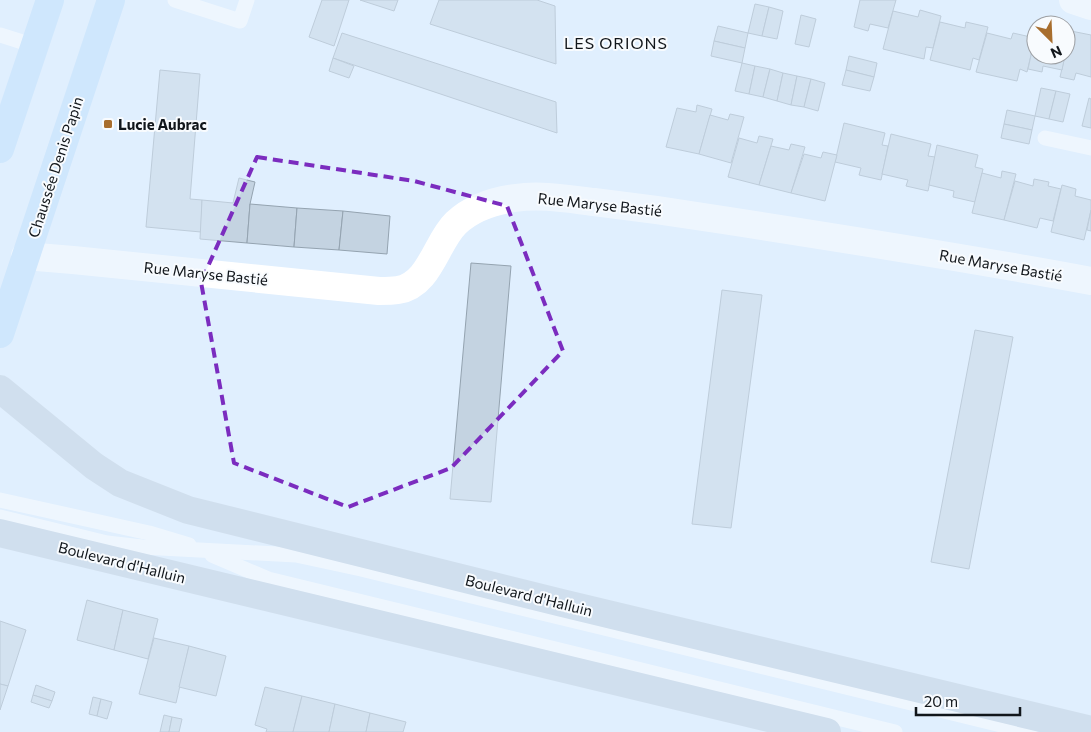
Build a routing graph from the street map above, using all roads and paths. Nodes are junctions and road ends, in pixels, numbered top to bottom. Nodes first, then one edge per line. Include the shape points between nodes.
1 (50, 0) edge
2 (111, 0) edge
3 (175, 0) edge
4 (247, 0) edge
5 (1073, 0) edge
6 (1091, 6) edge
7 (0, 35) edge
8 (35, 46) junction
9 (1045, 138) dead end
10 (1091, 148) edge
11 (0, 149) edge
12 (25, 256) junction
13 (1091, 281) edge
14 (0, 334) edge
15 (0, 389) edge
16 (0, 500) edge
17 (0, 517) edge
18 (0, 533) edge
19 (203, 551) junction
20 (1091, 730) edge
21 (827, 732) edge
22 (895, 732) edge
23 (1030, 732) edge

1 - 8 main road
2 - 12 main road, Chaussée Denis Papin
3 - 4 lane via 240,21
5 - 6 street
7 - 8 lane
8 - 11 main road
9 - 10 lane
12 - 13 street, Rue Maryse Bastié via 379,291 400,290 424,273 443,238 465,215 498,201 541,196 651,208
12 - 14 main road, Chaussée Denis Papin
15 - 20 main road, Boulevard d'Halluin via 94,466 120,483 188,510
16 - 19 lane via 149,533
17 - 19 lane via 107,543
18 - 21 main road, Boulevard d'Halluin
19 - 22 lane via 268,579
19 - 23 lane via 296,556 361,569

